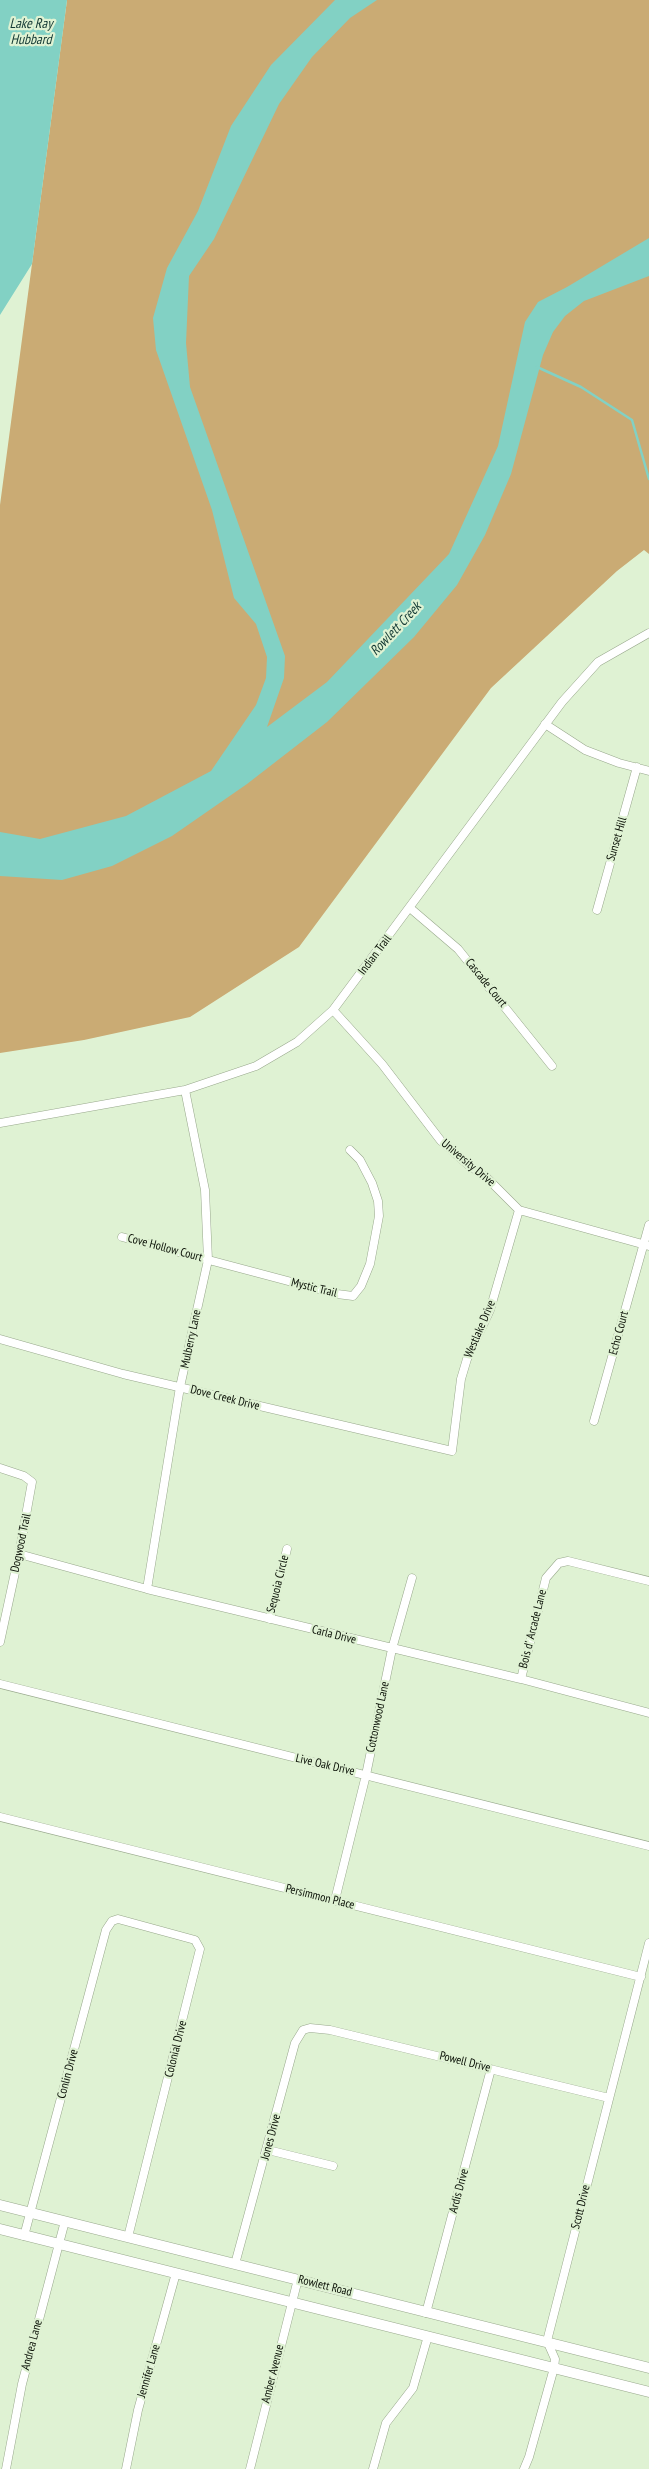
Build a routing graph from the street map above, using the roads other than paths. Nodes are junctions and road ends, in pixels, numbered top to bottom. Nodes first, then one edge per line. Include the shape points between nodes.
1 (649, 632) edge
2 (545, 724) junction
3 (637, 767) junction
4 (649, 771) edge
5 (410, 908) junction
6 (597, 910) dead end
7 (333, 1010) junction
8 (552, 1066) dead end
9 (185, 1090) junction
10 (0, 1123) edge
11 (350, 1150) dead end
12 (519, 1210) junction
13 (649, 1225) edge
14 (122, 1237) dead end
15 (646, 1245) edge
16 (208, 1260) junction
17 (0, 1339) edge
18 (180, 1387) junction
19 (594, 1421) dead end
20 (452, 1451) joint
21 (0, 1468) edge
22 (287, 1549) dead end
23 (19, 1554) junction
24 (412, 1578) dead end
25 (649, 1581) edge
26 (147, 1589) junction
27 (270, 1619) junction
28 (0, 1642) edge
29 (392, 1650) junction
30 (521, 1679) junction
31 (0, 1684) edge
32 (649, 1713) edge
33 (366, 1775) junction
34 (0, 1817) edge
35 (649, 1846) edge
36 (335, 1900) junction
37 (118, 1919) joint
38 (649, 1943) edge
39 (641, 1977) junction
40 (321, 2030) joint
41 (491, 2069) junction
42 (609, 2098) junction
43 (268, 2150) junction
44 (333, 2166) dead end
45 (0, 2205) edge
46 (30, 2213) junction
47 (65, 2222) junction
48 (0, 2229) edge
49 (24, 2236) junction
50 (128, 2237) junction
51 (60, 2244) junction
52 (236, 2264) junction
53 (176, 2273) junction
54 (298, 2279) junction
55 (292, 2302) junction
56 (426, 2313) junction
57 (428, 2336) junction
58 (547, 2342) junction
59 (554, 2368) junction
60 (649, 2368) edge
61 (649, 2392) edge
62 (6, 2469) edge
63 (126, 2469) edge
64 (250, 2469) edge
65 (373, 2469) edge
66 (524, 2469) edge

1 - 2 street, Indian Trail via 598,662
2 - 3 street via 586,750
2 - 5 street, Indian Trail
3 - 4 street
3 - 6 street, Sunset Hill
5 - 7 street, Indian Trail
5 - 8 street, Cascade Court via 458,949
7 - 9 street, Indian Trail via 297,1042 256,1066
7 - 12 street, University Drive via 382,1064 441,1140 486,1177
9 - 10 street, Indian Trail
9 - 16 street, Mulberry Lane via 205,1190
11 - 16 street, Mystic Trail via 360,1160 372,1183 379,1216 370,1264 353,1296
12 - 15 street, University Drive
12 - 20 street, Westlake Drive via 490,1310 461,1379
13 - 15 street, Echo Court
14 - 16 street, Cove Hollow Court
15 - 19 street, Echo Court
16 - 18 street, Mulberry Lane
17 - 18 street, Dove Creek Drive
18 - 20 street, Dove Creek Drive
18 - 26 street, Mulberry Lane
21 - 23 street, Dogwood Trail via 32,1482
22 - 27 street, Sequoia Circle
23 - 26 street, Carla Drive
23 - 28 street, Dogwood Trail
24 - 29 street, Cottonwood Lane
25 - 30 street, Bois d' Arcade Lane via 568,1561 559,1563 546,1578
26 - 27 street, Carla Drive
27 - 29 street, Carla Drive
29 - 30 street, Carla Drive
29 - 33 street, Cottonwood Lane
30 - 32 street, Carla Drive
31 - 33 street, Live Oak Drive
33 - 35 street, Live Oak Drive
33 - 36 street, Cottonwood Lane
34 - 36 street, Persimmon Place
36 - 39 street, Persimmon Place
37 - 46 street, Conlin Drive via 112,1921 106,1930
37 - 50 street, Colonial Drive via 195,1940 200,1949
38 - 39 street, Scott Drive
39 - 42 street, Scott Drive
40 - 41 street, Powell Drive
40 - 43 street, Jones Drive via 310,2028 298,2035
41 - 42 street, Powell Drive
41 - 56 street, Ardis Drive
42 - 58 street, Scott Drive
43 - 44 street
43 - 52 street, Jones Drive
45 - 46 main road, Rowlett Road
46 - 47 main road, Rowlett Road
46 - 49 street, Conlin Drive
47 - 50 main road, Rowlett Road
47 - 51 street, Andrea Lane
48 - 49 main road, Rowlett Road
49 - 51 main road, Rowlett Road
50 - 52 main road, Rowlett Road
51 - 53 main road, Rowlett Road
51 - 62 street, Andrea Lane via 22,2384
52 - 54 main road, Rowlett Road
53 - 55 main road, Rowlett Road
53 - 63 street, Jennifer Lane via 138,2410
54 - 55 street, Amber Avenue
54 - 56 main road, Rowlett Road
55 - 57 main road, Rowlett Road
55 - 64 street, Amber Avenue
56 - 58 main road, Rowlett Road
57 - 59 main road, Rowlett Road
57 - 65 street via 414,2388 386,2423
58 - 59 street via 555,2359
58 - 60 main road, Rowlett Road
59 - 61 main road, Rowlett Road
59 - 66 street

